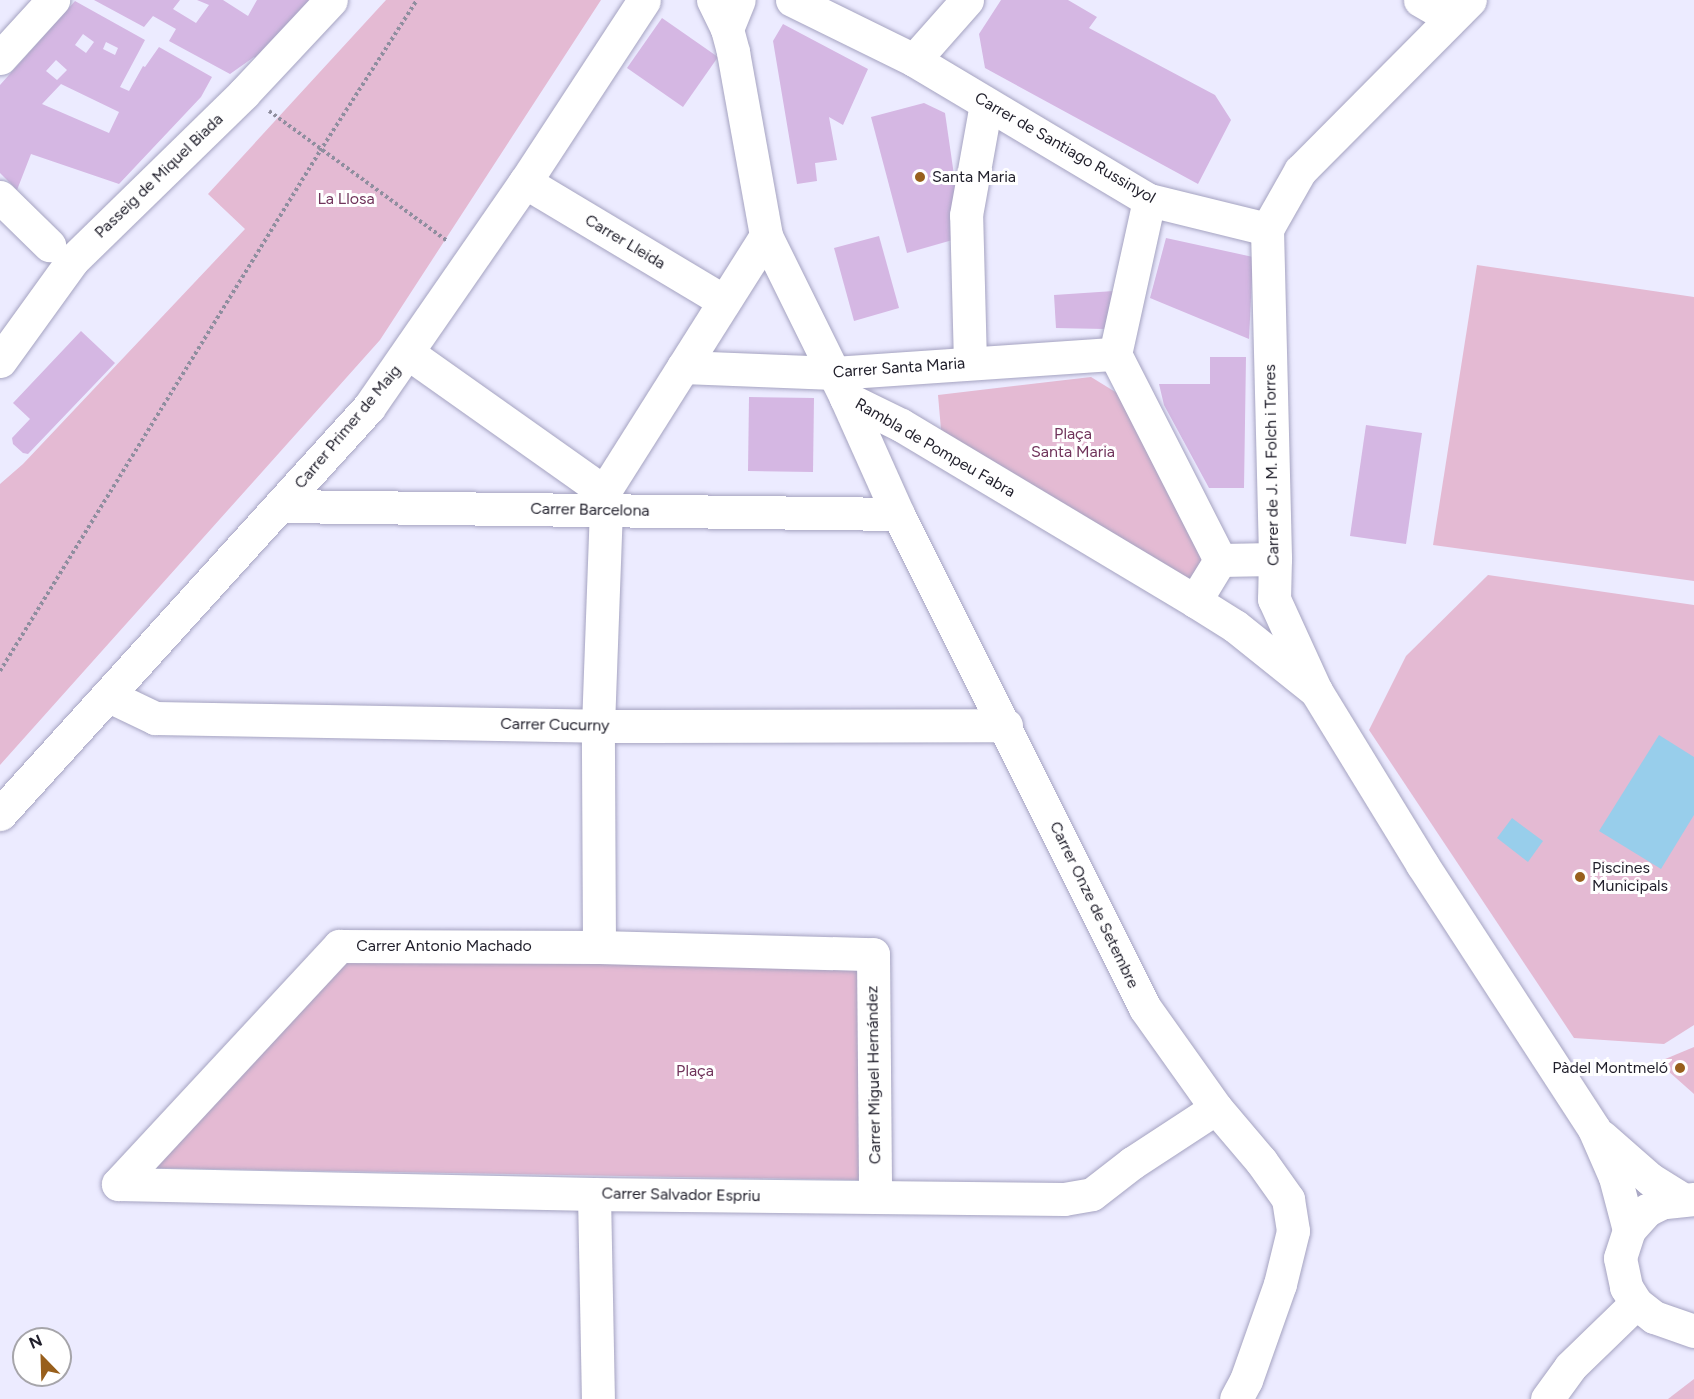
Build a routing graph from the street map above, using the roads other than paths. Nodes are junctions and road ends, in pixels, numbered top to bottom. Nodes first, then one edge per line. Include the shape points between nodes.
1 (53, 0) edge
2 (644, 0) edge
3 (713, 0) edge
4 (792, 0) edge
5 (967, 0) edge
6 (1420, 0) edge
7 (1460, 9) edge
8 (320, 11) edge
9 (733, 15) edge
10 (0, 58) edge
11 (914, 60) junction
12 (986, 104) junction
13 (525, 182) junction
14 (0, 197) edge
15 (1149, 200) junction
16 (1267, 229) junction
17 (766, 236) junction
18 (60, 253) junction
19 (724, 302) junction
20 (408, 353) junction
21 (1115, 354) junction
22 (0, 361) edge
23 (970, 363) junction
24 (683, 367) junction
25 (840, 385) junction
26 (605, 501) junction
27 (281, 506) junction
28 (898, 514) junction
29 (1275, 559) junction
30 (1220, 560) junction
31 (1274, 599) junction
32 (1195, 601) junction
33 (1235, 626) junction
34 (1316, 691) junction
35 (109, 696) junction
36 (1006, 725) junction
37 (598, 726) junction
38 (0, 814) edge
39 (600, 947) junction
40 (873, 954) joint
41 (1216, 1108) junction
42 (1594, 1130) junction
43 (118, 1184) joint
44 (594, 1194) junction
45 (875, 1197) junction
46 (1687, 1199) edge
47 (1629, 1230) junction
48 (1636, 1303) junction
49 (1689, 1325) edge
50 (598, 1399) edge
51 (1236, 1399) edge
52 (1546, 1399) edge

1 - 10 street
2 - 13 street, Carrer Primer de Maig
3 - 9 street
4 - 11 street, Carrer de Santiago Russinyol
5 - 11 street
6 - 7 street
7 - 16 street via 1300,171
8 - 18 street, Passeig de Miquel Biada via 244,93
9 - 17 street
11 - 12 street, Carrer de Santiago Russinyol
12 - 15 street, Carrer de Santiago Russinyol
12 - 23 street via 966,215
13 - 19 street, Carrer Lleida
13 - 20 street, Carrer Primer de Maig
14 - 18 street
15 - 16 street, Carrer de Santiago Russinyol
15 - 21 street
16 - 29 street, Carrer de J. M. Folch i Torres
17 - 19 street
17 - 25 street
18 - 22 street, Passeig de Miquel Biada
19 - 24 street
20 - 26 street
20 - 27 street, Carrer Primer de Maig via 369,407
21 - 23 street, Carrer Santa Maria
21 - 30 street
23 - 25 street, Carrer Santa Maria
24 - 25 street, Carrer Santa Maria
24 - 26 street
25 - 28 street, Carrer Onze de Setembre
25 - 32 street, Rambla de Pompeu Fabra
26 - 27 street, Carrer Barcelona
26 - 28 street, Carrer Barcelona
26 - 37 street
27 - 35 street, Carrer Primer de Maig
28 - 36 street, Carrer Onze de Setembre
29 - 30 street
29 - 31 street, Carrer de J. M. Folch i Torres
30 - 32 street
31 - 33 street via 1256,619
31 - 34 street, Carrer de J. M. Folch i Torres
32 - 33 street, Rambla de Pompeu Fabra
33 - 34 street, Rambla de Pompeu Fabra
34 - 42 street via 1422,864
35 - 37 street, Carrer Cucurny via 155,718
35 - 38 street, Carrer Primer de Maig
36 - 37 street, Carrer Cucurny
36 - 41 street, Carrer Onze de Setembre via 1145,1008
37 - 39 street
39 - 40 street, Carrer Antonio Machado
39 - 43 street, Carrer Antonio Machado via 339,946
40 - 45 street, Carrer Miguel Hernández
41 - 45 street, Carrer Salvador Espriu via 1132,1162 1092,1194 1064,1199
41 - 51 street, Carrer Onze de Setembre via 1262,1161 1288,1199 1293,1231 1280,1284
42 - 46 street via 1650,1179
42 - 47 street via 1614,1177
43 - 44 street, Carrer Salvador Espriu
44 - 45 street, Carrer Salvador Espriu
44 - 50 street
46 - 47 street via 1663,1202 1647,1210
47 - 48 street via 1622,1250 1621,1272
48 - 49 street via 1654,1317
48 - 52 street via 1570,1368

